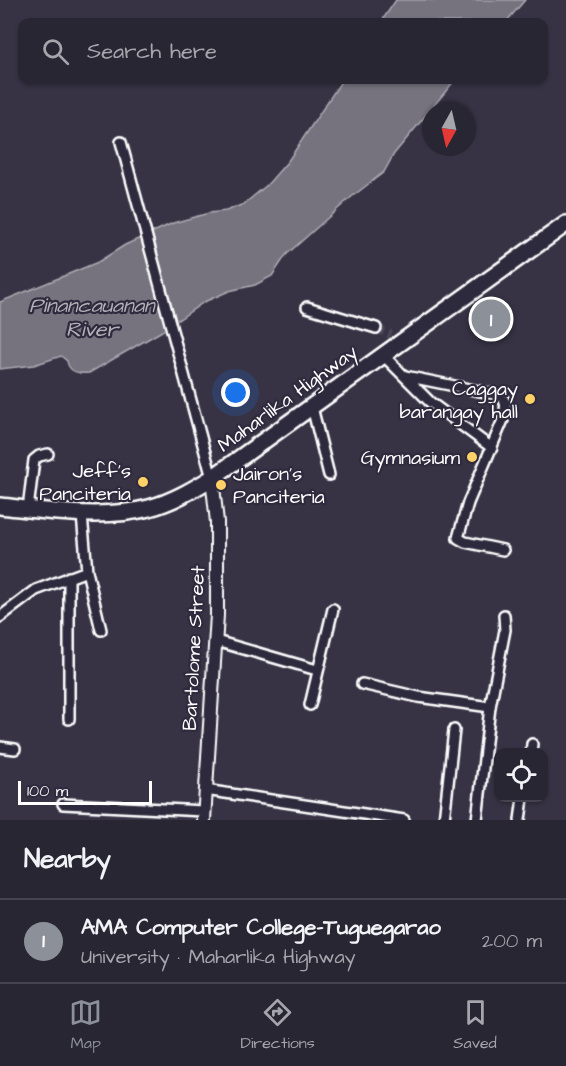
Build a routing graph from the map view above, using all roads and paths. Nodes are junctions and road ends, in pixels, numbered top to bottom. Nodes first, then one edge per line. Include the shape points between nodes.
1 (121, 142) dead end
2 (566, 224) edge
3 (307, 307) dead end
4 (376, 328) tunnel mouth
5 (382, 356) junction
6 (405, 375) junction
7 (312, 407) junction
8 (492, 448) junction
9 (48, 454) dead end
10 (329, 475) dead end
11 (212, 478) junction
12 (0, 506) edge
13 (28, 509) junction
14 (82, 514) junction
15 (503, 550) dead end
16 (87, 571) junction
17 (69, 577) junction
18 (333, 609) dead end
19 (504, 615) dead end
20 (0, 616) edge
21 (100, 630) dead end
22 (216, 640) junction
23 (317, 670) junction
24 (363, 684) dead end
25 (310, 705) dead end
26 (490, 707) junction
27 (69, 719) dead end
28 (454, 730) dead end
29 (0, 747) edge
30 (15, 749) dead end
31 (205, 790) junction
32 (522, 802) edge
33 (63, 804) dead end
34 (204, 815) edge
35 (404, 820) edge
36 (444, 820) edge
37 (477, 820) edge
38 (519, 820) edge

1 - 11 street
2 - 5 main road, Maharlika Highway via 395,341
3 - 4 street
5 - 6 street
5 - 7 main road, Maharlika Highway
6 - 8 street via 430,402
6 - 8 street via 504,398 506,408
7 - 10 street
7 - 11 main road, Maharlika Highway
8 - 15 street via 468,503 458,538
9 - 13 street via 34,460
11 - 14 main road, Maharlika Highway via 181,496 148,508
11 - 22 street, Bartolome Street via 217,522
12 - 13 main road, Maharlika Highway
13 - 14 main road, Maharlika Highway
14 - 16 street
16 - 17 street
16 - 21 street
17 - 20 street via 36,590
17 - 27 street
18 - 23 street
19 - 26 street via 505,630
22 - 23 street
22 - 31 street, Bartolome Street
23 - 25 street
24 - 26 street
26 - 37 street
28 - 36 street
29 - 30 street
31 - 34 street, Bartolome Street
31 - 35 street
32 - 38 street
33 - 34 street

